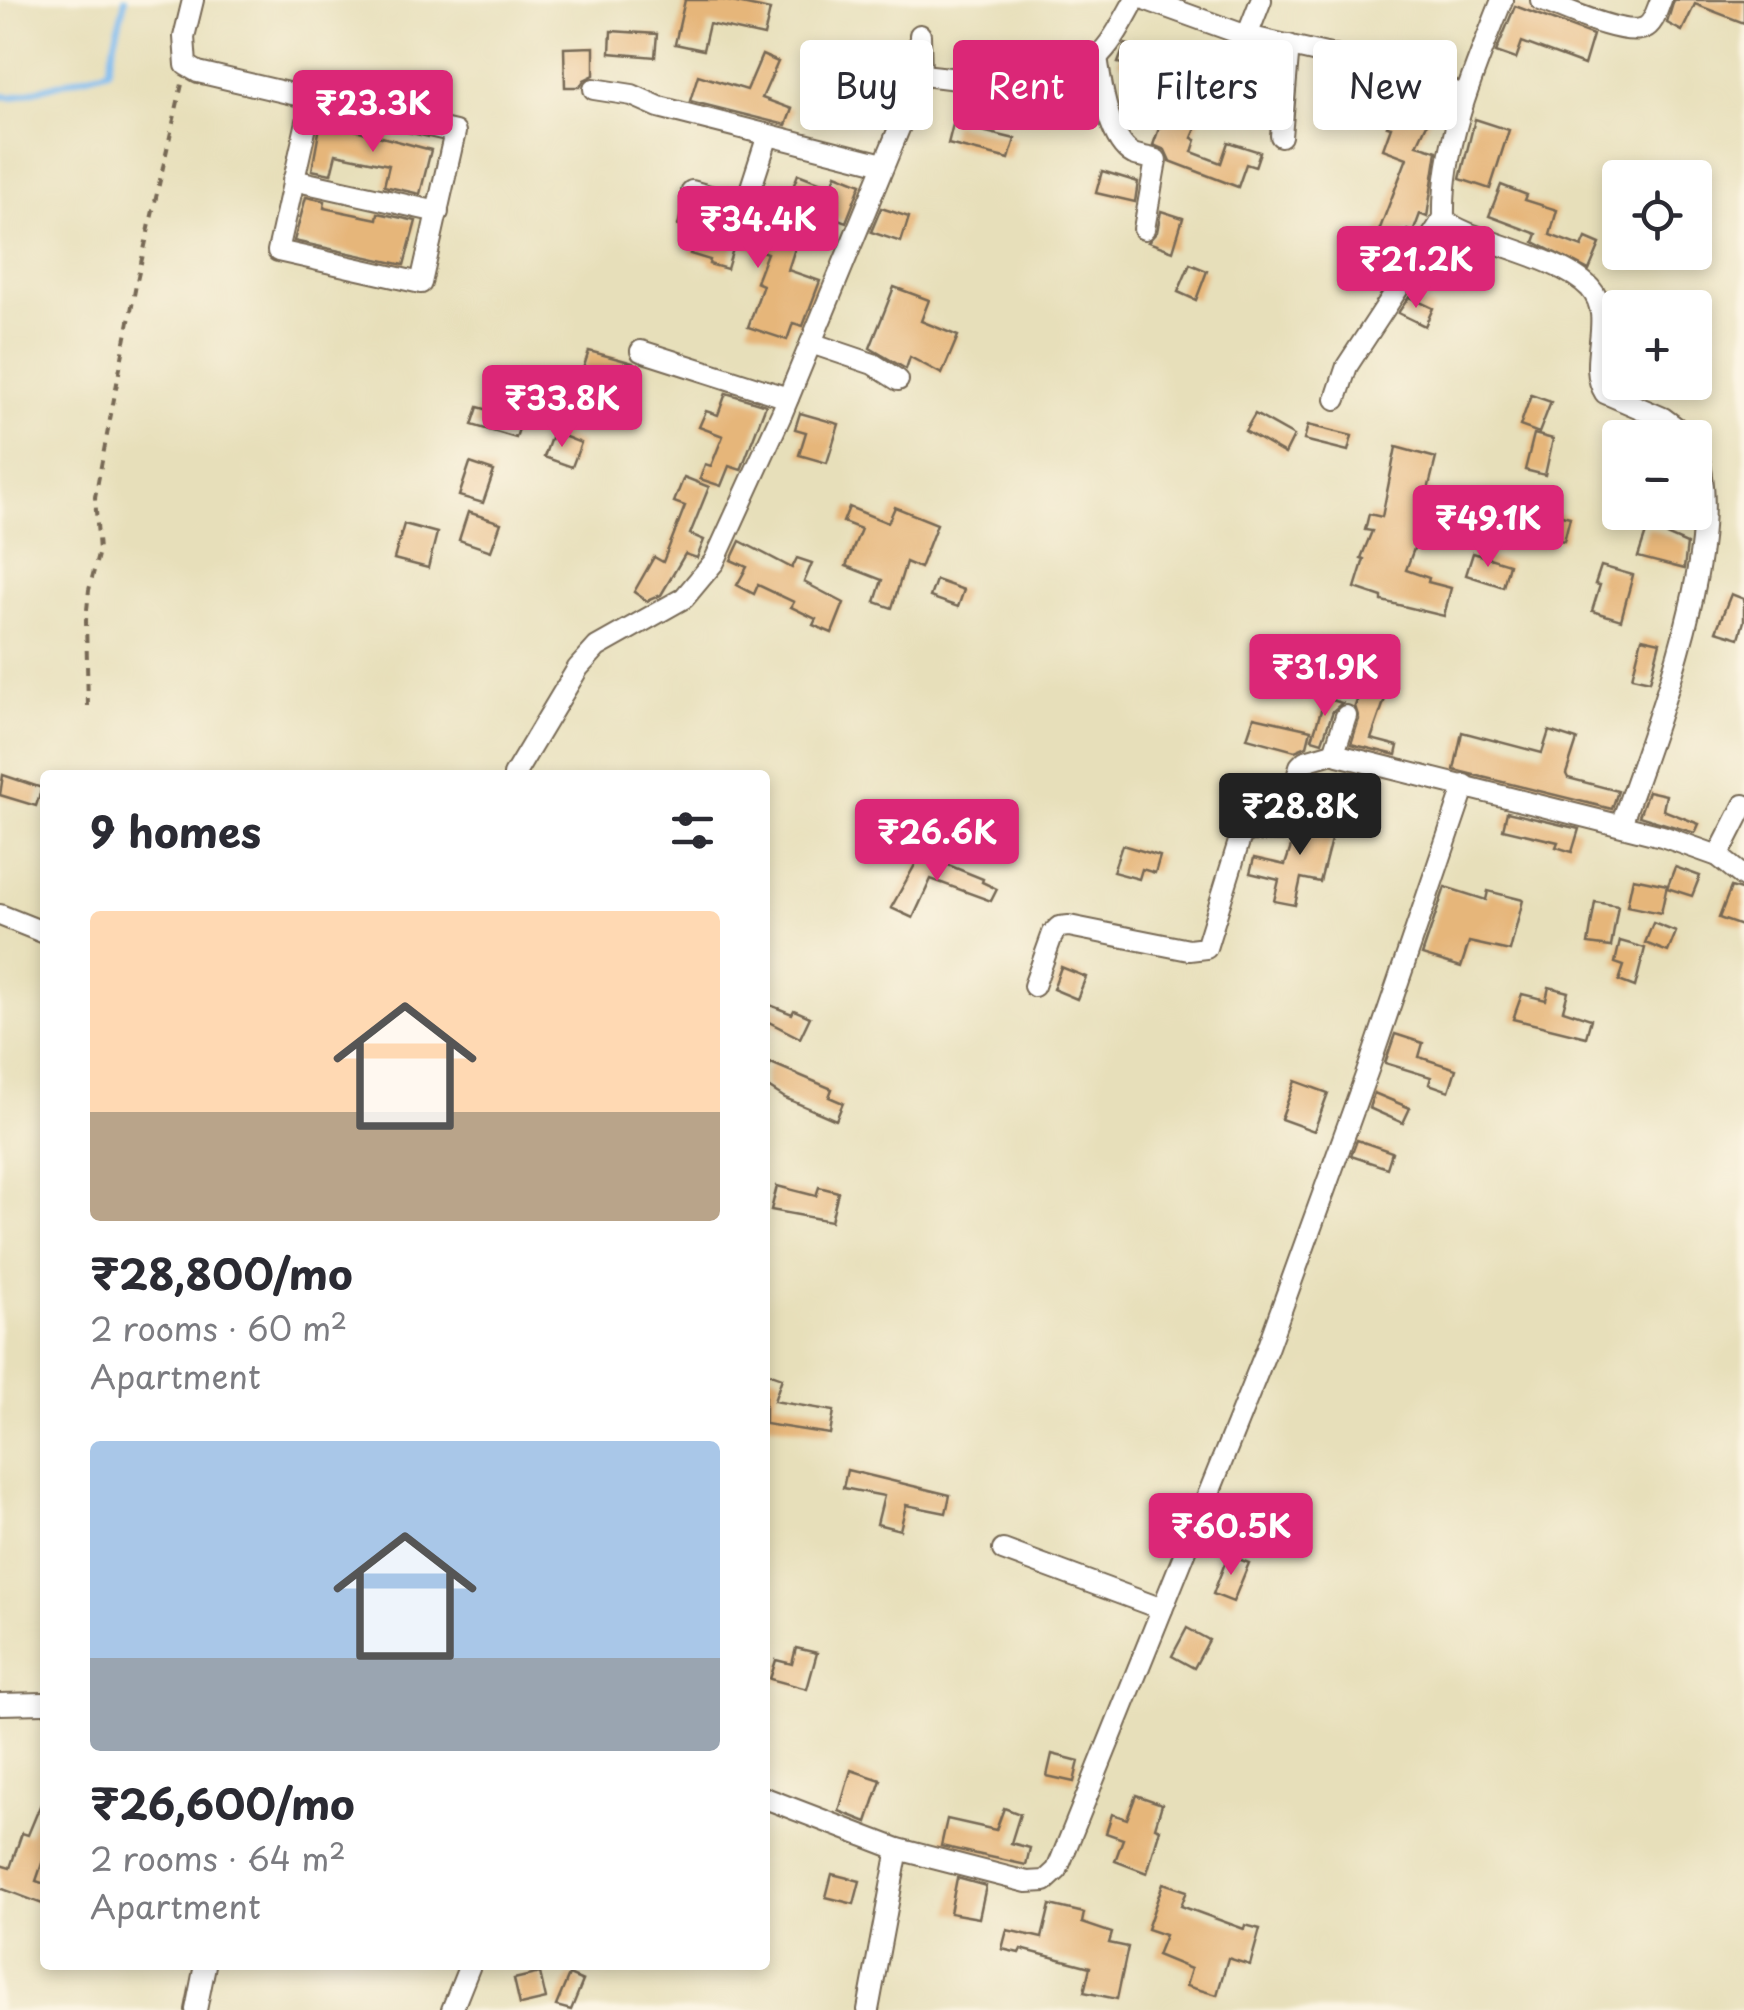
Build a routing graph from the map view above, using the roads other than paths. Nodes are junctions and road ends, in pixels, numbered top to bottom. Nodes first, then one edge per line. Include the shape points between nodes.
1 (193, 0) edge
2 (1136, 0) edge
3 (1147, 0) edge
4 (1261, 0) edge
5 (1502, 0) edge
6 (1541, 0) edge
7 (1661, 0) edge
8 (920, 34) dead end
9 (1248, 36) junction
10 (920, 40) edge
11 (1264, 40) edge
12 (1293, 47) edge
13 (1099, 55) edge
14 (1099, 67) edge
15 (594, 89) dead end
16 (1465, 96) junction
17 (312, 100) junction
18 (898, 130) edge
19 (1282, 130) edge
20 (768, 135) junction
21 (1281, 136) dead end
22 (883, 164) junction
23 (294, 180) junction
24 (692, 191) dead end
25 (438, 212) junction
26 (1444, 218) junction
27 (1144, 229) dead end
28 (810, 343) junction
29 (641, 351) dead end
30 (898, 380) dead end
31 (788, 398) junction
32 (1336, 399) dead end
33 (1665, 420) edge
34 (1703, 530) edge
35 (1346, 716) dead end
36 (1336, 752) junction
37 (517, 770) edge
38 (1465, 785) junction
39 (1744, 805) edge
40 (1621, 825) junction
41 (1718, 856) junction
42 (1744, 877) edge
43 (0, 915) edge
44 (40, 930) edge
45 (1034, 986) dead end
46 (1003, 1550) dead end
47 (1162, 1609) junction
48 (40, 1703) edge
49 (0, 1704) edge
50 (770, 1800) edge
51 (898, 1849) junction
52 (204, 1970) edge
53 (468, 1970) edge
54 (196, 2010) edge
55 (452, 2010) edge
56 (868, 2010) edge

1 - 17 street via 186,64
2 - 13 street
3 - 9 street
4 - 9 street
5 - 16 street
6 - 7 street via 1607,25 1638,29 1652,21
8 - 10 street
9 - 11 street
12 - 16 street via 1405,72
14 - 27 street via 1121,142 1135,155 1156,160
15 - 20 street
16 - 26 street
17 - 23 street
17 - 25 street via 455,132
18 - 22 street
19 - 21 street
20 - 22 street
20 - 24 street via 745,206
22 - 28 street
23 - 25 street
23 - 25 street via 278,251 400,280 421,283
26 - 32 street via 1347,366
26 - 33 street via 1453,228 1570,271 1591,290 1600,303 1597,371 1605,393
28 - 30 street
28 - 31 street
29 - 31 street
31 - 37 street via 700,582 597,647
34 - 40 street via 1666,692
35 - 36 street
36 - 38 street
36 - 45 street via 1300,766 1281,831 1241,835 1206,948 1059,927
38 - 40 street
38 - 47 street via 1280,1312
39 - 41 street
40 - 41 street
41 - 42 street
43 - 44 street
46 - 47 street
47 - 51 street via 1057,1870 1045,1881
48 - 49 street
50 - 51 street
51 - 56 street
52 - 54 street
53 - 55 street

